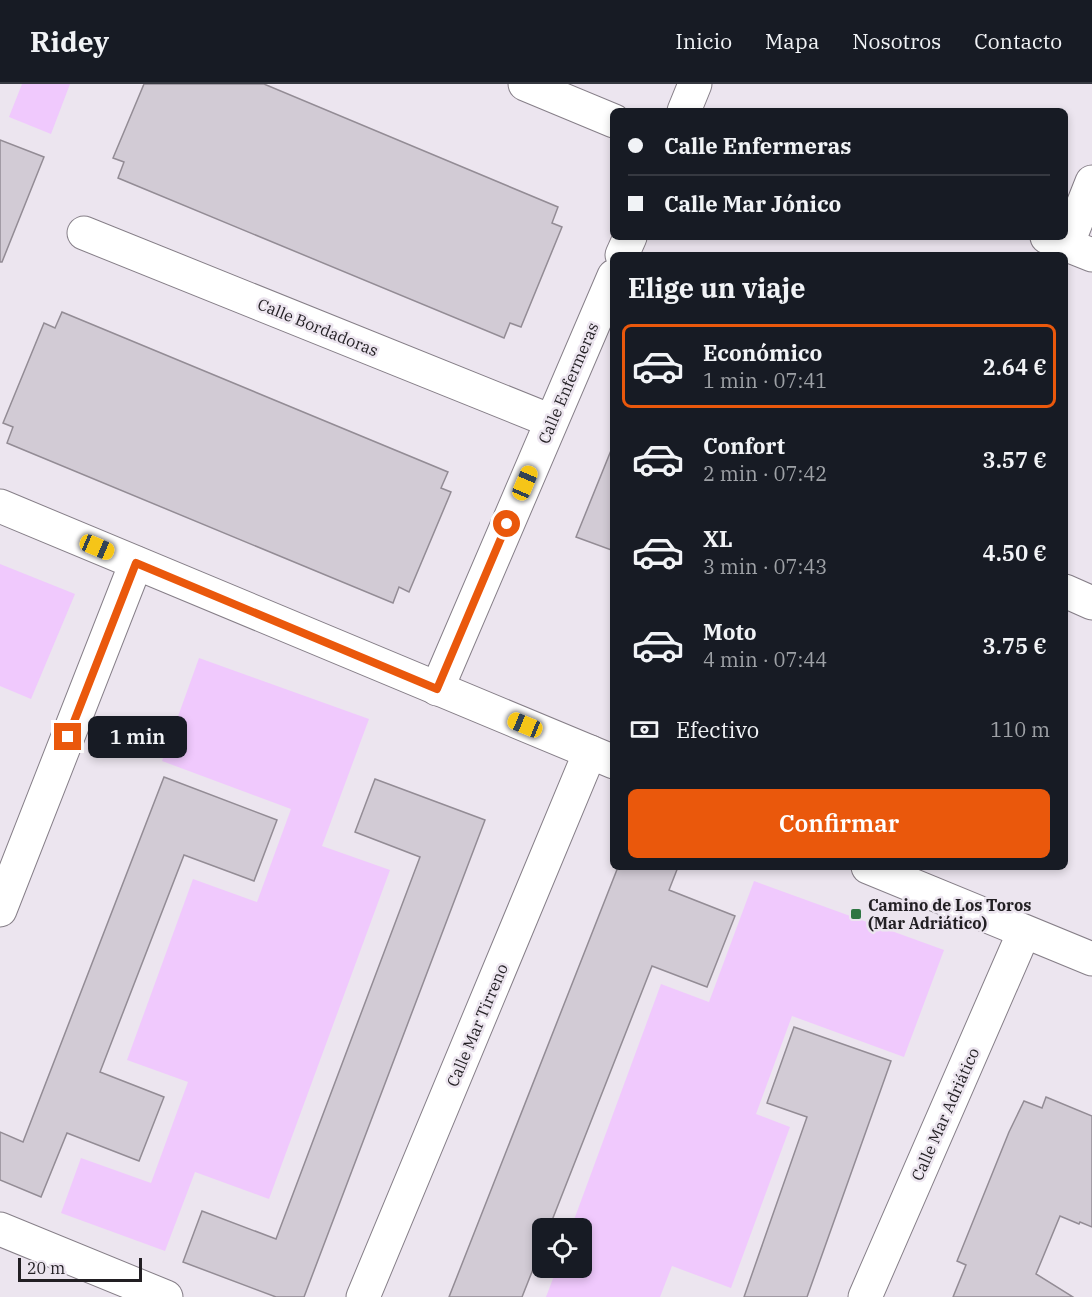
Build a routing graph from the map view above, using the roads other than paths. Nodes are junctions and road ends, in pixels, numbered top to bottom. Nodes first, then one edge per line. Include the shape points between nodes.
1 (525, 84) edge
2 (695, 84) edge
3 (685, 108) edge
4 (610, 119) edge
5 (1092, 182) edge
6 (84, 233) dead end
7 (1069, 246) edge
8 (610, 285) edge
9 (551, 421) junction
10 (0, 506) edge
11 (136, 563) junction
12 (1068, 592) edge
13 (1092, 603) edge
14 (437, 689) junction
15 (602, 757) edge
16 (875, 870) edge
17 (0, 910) edge
18 (1024, 932) junction
19 (1092, 959) edge
20 (0, 1229) edge
21 (166, 1297) edge
22 (363, 1297) edge
23 (865, 1297) edge

1 - 4 street
2 - 3 street
5 - 7 street
6 - 9 street, Calle Bordadoras
8 - 9 street, Calle Enfermeras
9 - 14 street, Calle Enfermeras
10 - 11 street
11 - 14 street
11 - 17 street
12 - 13 street
14 - 15 street
15 - 22 street, Calle Mar Tirreno
16 - 18 street
18 - 19 street
18 - 23 street, Calle Mar Adriático
20 - 21 street

